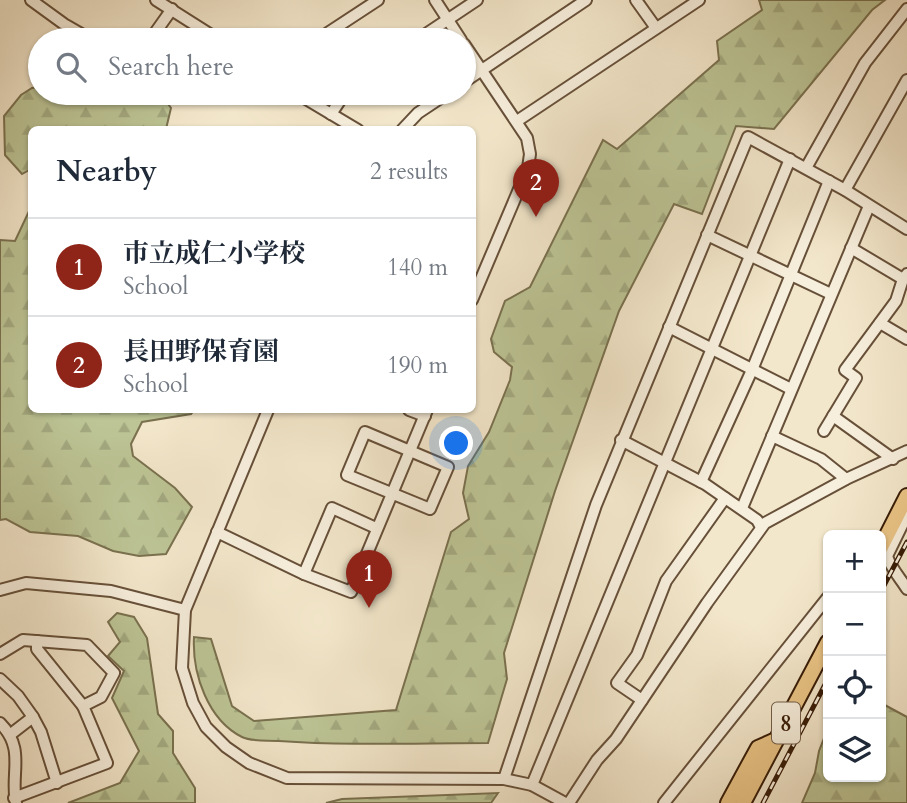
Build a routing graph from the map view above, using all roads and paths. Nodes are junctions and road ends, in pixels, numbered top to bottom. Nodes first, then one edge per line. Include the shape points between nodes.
1 (31, 0) edge
2 (156, 0) edge
3 (377, 0) edge
4 (435, 0) edge
5 (477, 0) edge
6 (586, 0) edge
7 (636, 0) edge
8 (699, 0) edge
9 (172, 9) junction
10 (907, 9) edge
11 (448, 20) junction
12 (71, 28) edge
13 (159, 28) edge
14 (201, 28) edge
15 (335, 28) edge
16 (435, 28) edge
17 (453, 28) edge
18 (656, 28) junction
19 (476, 63) edge
20 (481, 71) junction
21 (476, 74) edge
22 (907, 80) edge
23 (316, 105) edge
24 (337, 105) edge
25 (430, 105) edge
26 (331, 114) junction
27 (517, 121) junction
28 (351, 126) edge
29 (406, 126) edge
30 (790, 159) junction
31 (806, 168) junction
32 (829, 181) junction
33 (845, 190) junction
34 (869, 206) junction
35 (907, 229) edge
36 (707, 235) junction
37 (851, 248) junction
38 (750, 257) junction
39 (478, 275) edge
40 (791, 276) junction
41 (905, 277) edge
42 (831, 294) junction
43 (880, 323) junction
44 (669, 327) junction
45 (907, 339) edge
46 (711, 348) junction
47 (752, 370) junction
48 (791, 390) junction
49 (267, 413) edge
50 (426, 413) edge
51 (833, 416) junction
52 (824, 431) dead end
53 (772, 436) junction
54 (621, 440) junction
55 (410, 451) junction
56 (907, 451) edge
57 (893, 458) junction
58 (664, 463) junction
59 (846, 479) junction
60 (701, 482) junction
61 (391, 494) junction
62 (907, 496) edge
63 (725, 498) junction
64 (742, 508) junction
65 (907, 515) edge
66 (893, 526) junction
67 (761, 527) junction
68 (376, 528) junction
69 (886, 531) edge
70 (217, 532) junction
71 (886, 538) edge
72 (304, 574) junction
73 (907, 589) edge
74 (0, 590) edge
75 (823, 603) edge
76 (185, 610) junction
77 (37, 641) junction
78 (823, 651) edge
79 (0, 654) edge
80 (0, 680) edge
81 (642, 700) junction
82 (83, 706) junction
83 (33, 717) junction
84 (4, 728) edge
85 (776, 740) junction
86 (504, 779) junction
87 (57, 783) junction
88 (532, 785) junction
89 (15, 801) edge
90 (567, 803) edge
91 (664, 803) edge
92 (728, 803) edge
93 (743, 803) edge

1 - 12 street
2 - 9 street
3 - 15 street
4 - 11 street
5 - 11 street
6 - 20 street
7 - 18 street
8 - 18 street
9 - 13 street
9 - 14 street
10 - 31 street via 865,63
11 - 16 street
11 - 17 street
18 - 27 street
19 - 20 street
20 - 21 street
20 - 27 street
22 - 33 street
23 - 26 street
24 - 26 street
25 - 29 street
26 - 28 street
27 - 39 street via 527,138 529,161
30 - 31 street
30 - 36 street via 748,137
30 - 38 street
31 - 32 street
32 - 33 street
32 - 40 street
33 - 34 street
34 - 35 street
34 - 37 street
36 - 38 street
36 - 44 street
37 - 41 street
37 - 42 street
38 - 40 street
38 - 46 street
40 - 42 street
40 - 47 street
41 - 43 street via 896,301
42 - 48 street
43 - 45 street
43 - 51 street via 845,370 856,378
44 - 46 street
44 - 54 street
46 - 47 street
46 - 58 street
47 - 48 street
47 - 60 street
48 - 53 street
49 - 70 street
50 - 55 street
51 - 52 street
51 - 57 street
53 - 59 street via 821,459
53 - 64 street
54 - 58 street
54 - 86 street
55 - 61 street
55 - 61 street via 448,467 435,498 430,509
55 - 61 street via 365,432 348,475
56 - 57 street
57 - 59 street
58 - 60 street
58 - 88 street
59 - 67 street
60 - 63 street
61 - 68 street
62 - 66 main road
63 - 64 street
63 - 81 street via 666,581 637,655 617,683
64 - 67 street
65 - 73 street via 887,556
66 - 69 street
66 - 71 main road
67 - 81 street
68 - 72 street via 351,592
68 - 72 street via 332,508
70 - 72 street
70 - 76 street
74 - 76 street via 26,583 111,591
75 - 91 street
76 - 86 street via 182,668 193,703 206,727 249,763 287,778
77 - 79 street via 23,640
77 - 82 street via 37,649
77 - 82 street via 87,645 114,673 101,697
78 - 85 main road, 8
80 - 83 street
81 - 90 street
82 - 87 street via 107,763
83 - 84 street
83 - 87 street
84 - 89 street via 16,766
85 - 92 main road via 758,748
85 - 93 main road, 8
86 - 88 street
87 - 89 street
88 - 90 street

